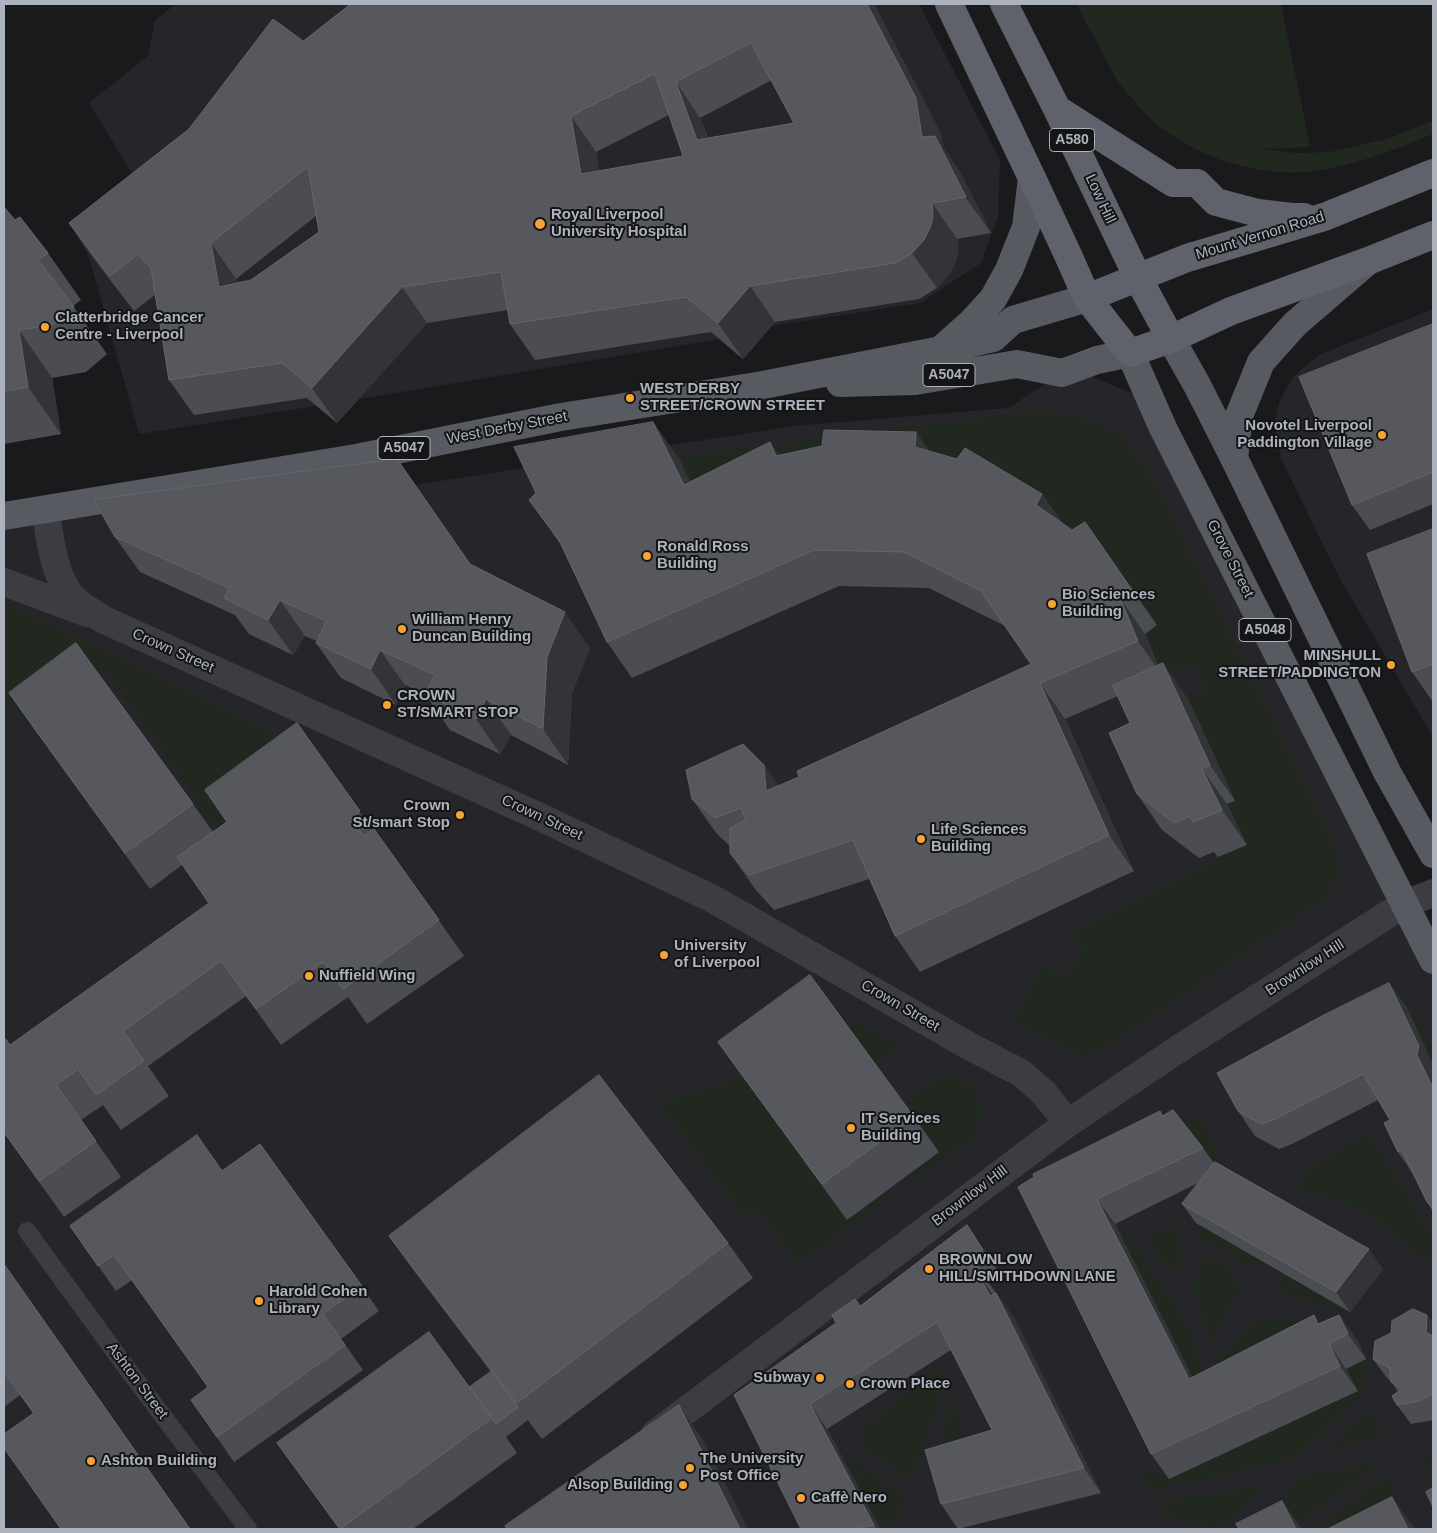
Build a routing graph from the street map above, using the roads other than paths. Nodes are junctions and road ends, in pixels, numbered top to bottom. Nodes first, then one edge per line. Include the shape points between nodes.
1 (949, 4) edge
2 (1004, 4) edge
3 (1057, 109) junction
4 (1433, 173) edge
5 (1032, 178) junction
6 (1324, 217) junction
7 (1433, 235) edge
8 (1368, 261) junction
9 (1138, 278) junction
10 (1087, 298) junction
11 (1171, 339) junction
12 (941, 350) junction
13 (1130, 353) junction
14 (763, 386) junction
15 (1234, 458) junction
16 (46, 510) junction
17 (4, 516) edge
18 (4, 582) edge
19 (102, 619) junction
20 (1433, 854) edge
21 (1433, 893) edge
22 (1404, 904) junction
23 (1433, 960) edge
24 (1068, 1123) junction
25 (27, 1231) dead end
26 (639, 1446) edge
27 (248, 1529) edge

1 - 5 highway
2 - 3 highway, Low Hill / A580
3 - 6 highway, A580 via 1173,183 1197,183 1216,202 1258,213
3 - 9 highway, Low Hill / A580
4 - 6 highway, Mount Vernon Road / A5047
5 - 10 highway
5 - 12 main road, A5047 via 1026,227 1009,270 993,299
6 - 9 highway, Mount Vernon Road / A5047 via 1187,258
7 - 8 highway, A5047
8 - 11 highway, A5047 via 1231,311
8 - 15 main road via 1296,324 1261,362 1239,416
9 - 10 highway, Mount Vernon Road / A5047
9 - 11 highway, Low Hill / A5048
10 - 12 main road, West Derby Street / A5047 via 1013,320 993,338
10 - 13 highway, Grove Street / A5048
11 - 13 highway, West Derby Street / A5047
11 - 15 main road, A5048
12 - 14 main road, West Derby Street / A5047
13 - 14 main road, West Derby Street / A5047 via 1097,360 1062,373 1017,364 915,381
13 - 22 main road, Grove Street / A5048 via 1163,428
14 - 16 main road, West Derby Street / A5047 via 561,417 356,458
15 - 20 main road, A5048 via 1387,772
16 - 17 main road, A5047
16 - 19 street, Crown Street via 52,554 64,584 75,600
18 - 19 street
19 - 24 street, Crown Street via 713,899 1021,1073 1043,1092
21 - 22 street, Brownlow Hill
22 - 23 main road, Grove Street / A5048
22 - 24 street, Brownlow Hill
24 - 26 street, Brownlow Hill
25 - 27 street, Ashton Street

